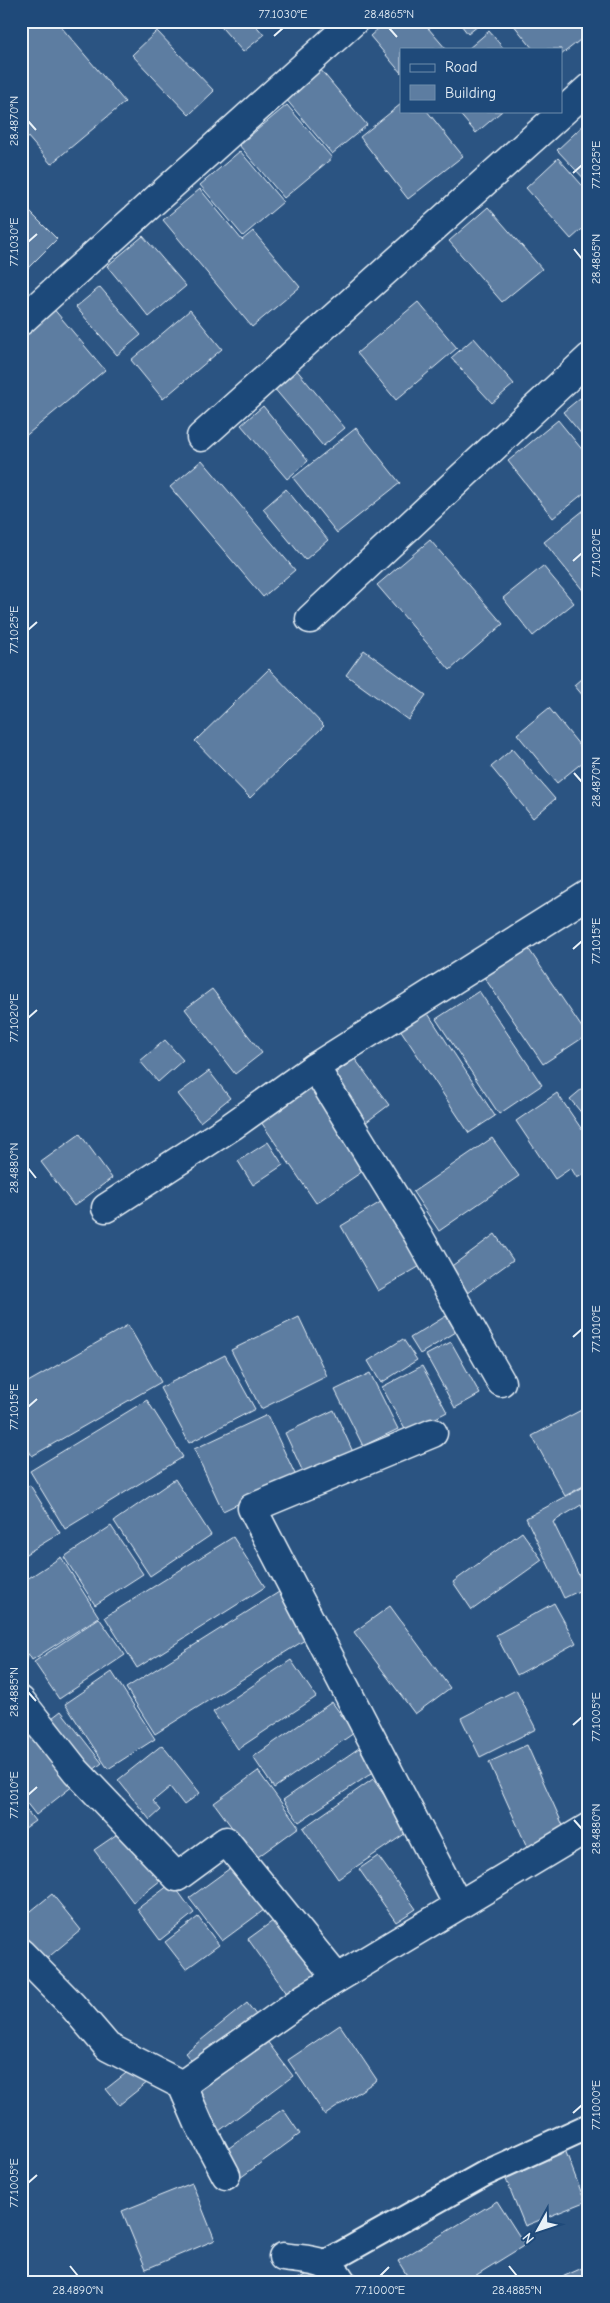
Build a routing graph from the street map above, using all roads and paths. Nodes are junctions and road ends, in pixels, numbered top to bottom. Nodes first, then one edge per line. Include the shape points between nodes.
1 (354, 21) edge
2 (589, 88) edge
3 (21, 321) edge
4 (589, 358) edge
5 (201, 437) dead end
6 (310, 619) dead end
7 (589, 894) edge
8 (315, 1067) junction
9 (106, 1208) dead end
10 (501, 1382) dead end
11 (433, 1433) dead end
12 (21, 1701) edge
13 (589, 1827) edge
14 (458, 1905) junction
15 (21, 1953) edge
16 (337, 1978) junction
17 (182, 2085) junction
18 (589, 2126) edge
19 (226, 2175) dead end
20 (283, 2257) dead end
21 (333, 2272) edge

1 - 3 street
2 - 5 street
4 - 6 street
7 - 8 street
8 - 9 street
8 - 10 street via 418,1235
11 - 14 street via 252,1508
12 - 16 street via 76,1771 177,1877 226,1841
13 - 14 street
14 - 16 street
15 - 17 street via 108,2047
16 - 17 street
17 - 19 street
18 - 21 lane via 484,2174
20 - 21 street

